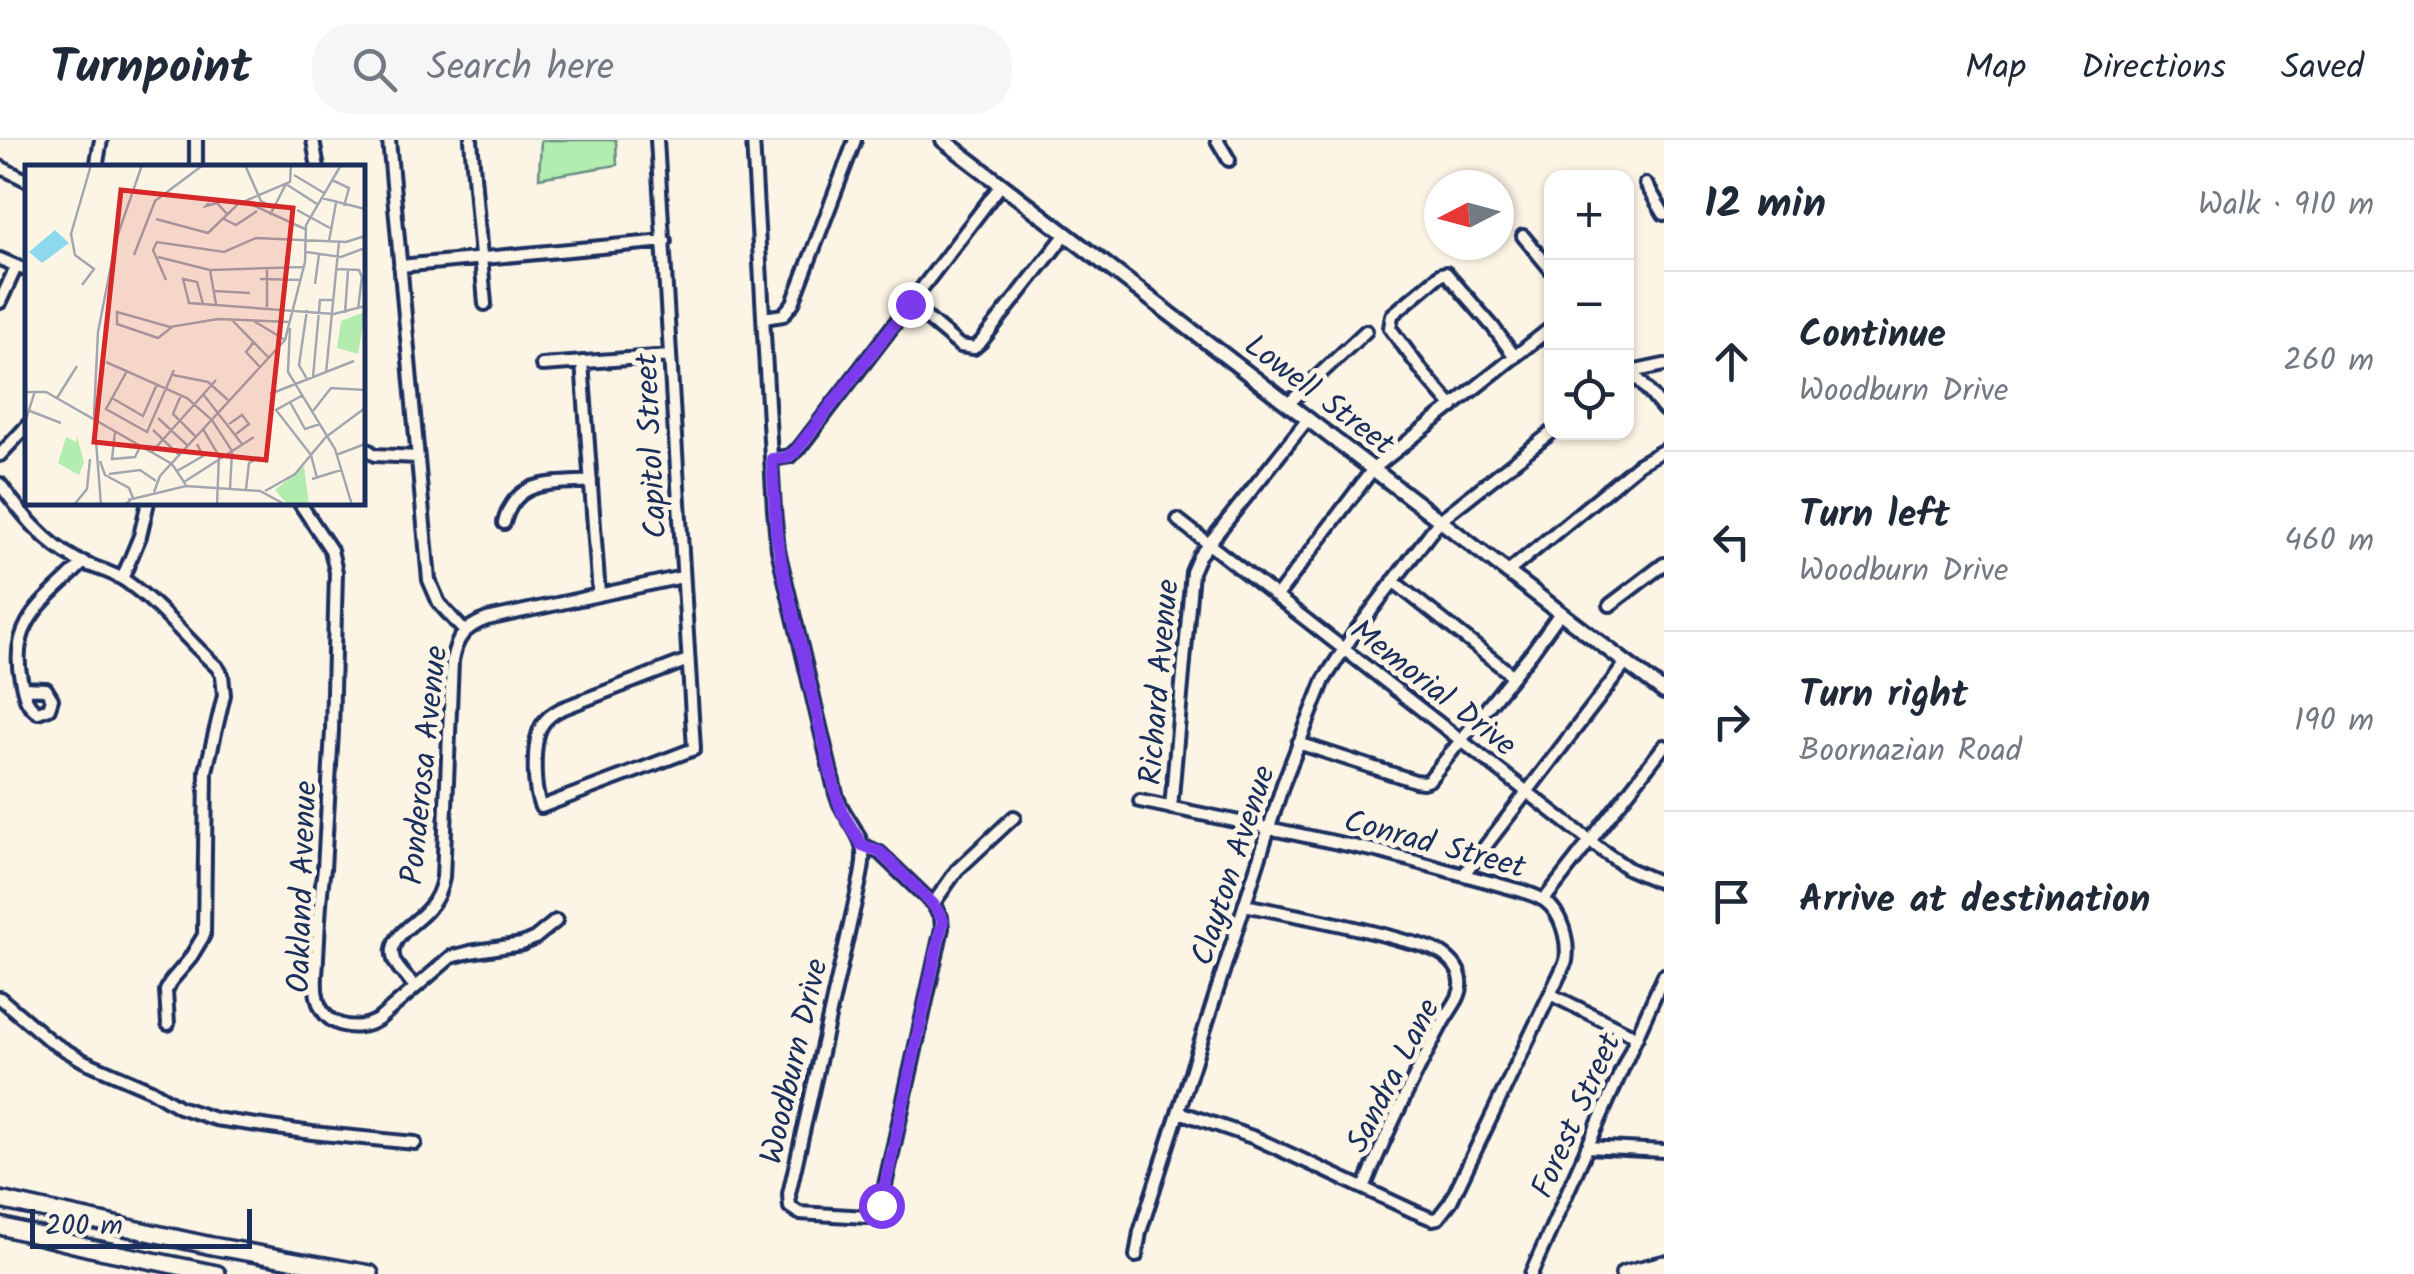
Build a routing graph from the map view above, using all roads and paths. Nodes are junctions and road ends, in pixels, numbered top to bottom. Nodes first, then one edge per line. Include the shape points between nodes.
1 (101, 140) edge
2 (313, 140) edge
3 (389, 140) edge
4 (471, 140) edge
5 (657, 140) edge
6 (753, 140) edge
7 (854, 140) edge
8 (943, 140) edge
9 (1217, 140) edge
10 (1229, 160) dead end
11 (97, 165) edge
12 (317, 165) edge
13 (0, 168) edge
14 (25, 180) edge
15 (1646, 184) dead end
16 (1001, 185) junction
17 (1664, 214) edge
18 (1066, 234) junction
19 (1523, 236) dead end
20 (665, 241) junction
21 (481, 258) junction
22 (0, 259) edge
23 (1544, 261) edge
24 (400, 266) junction
25 (22, 269) edge
26 (0, 302) edge
27 (485, 304) dead end
28 (910, 304) junction
29 (764, 318) junction
30 (1366, 331) dead end
31 (1544, 334) edge
32 (670, 356) junction
33 (1515, 356) junction
34 (582, 362) junction
35 (542, 365) dead end
36 (1664, 365) edge
37 (1634, 369) edge
38 (1634, 377) edge
39 (1288, 404) junction
40 (1453, 406) junction
41 (1664, 410) edge
42 (1308, 419) junction
43 (25, 428) edge
44 (1544, 438) edge
45 (365, 448) edge
46 (1664, 450) edge
47 (0, 455) edge
48 (417, 458) junction
49 (772, 459) junction
50 (1373, 469) junction
51 (590, 481) junction
52 (0, 484) edge
53 (147, 505) edge
54 (301, 505) edge
55 (1178, 520) dead end
56 (1440, 520) junction
57 (504, 523) dead end
58 (1209, 544) junction
59 (84, 562) junction
60 (1664, 564) edge
61 (1508, 572) junction
62 (682, 577) junction
63 (122, 579) junction
64 (1394, 581) junction
65 (599, 595) junction
66 (1276, 596) junction
67 (1610, 606) dead end
68 (1560, 612) junction
69 (464, 631) junction
70 (1343, 648) junction
71 (688, 660) junction
72 (1626, 663) junction
73 (1512, 675) junction
74 (23, 688) dead end
75 (1664, 692) edge
76 (1461, 740) junction
77 (1298, 742) junction
78 (1664, 746) edge
79 (1527, 792) junction
80 (1140, 801) dead end
81 (1172, 808) junction
82 (1014, 817) dead end
83 (1269, 828) junction
84 (1590, 841) junction
85 (862, 845) junction
86 (1464, 874) junction
87 (1664, 884) edge
88 (1544, 900) junction
89 (933, 904) junction
90 (1245, 905) junction
91 (556, 921) dead end
92 (1664, 976) edge
93 (415, 986) junction
94 (1550, 994) junction
95 (0, 998) edge
96 (168, 1024) dead end
97 (1636, 1037) junction
98 (1179, 1112) junction
99 (415, 1143) dead end
100 (1588, 1148) junction
101 (1664, 1151) edge
102 (1364, 1188) junction
103 (0, 1200) edge
104 (0, 1226) edge
105 (1136, 1256) dead end
106 (1664, 1264) edge
107 (1664, 1272) edge
108 (217, 1274) edge
109 (370, 1274) edge
110 (1531, 1274) edge
111 (1624, 1274) edge
112 (1650, 1274) edge

1 - 11 street
2 - 12 street
3 - 24 street
4 - 21 street
5 - 20 street, Capitol Street
6 - 29 street
7 - 29 street via 794,303 783,315
8 - 16 main road, Lowell Street
9 - 10 street
13 - 14 street
15 - 17 street
16 - 18 main road, Lowell Street
16 - 28 street
18 - 28 street via 974,348 960,346
18 - 39 main road, Lowell Street
19 - 23 street
20 - 21 street
20 - 32 street, Capitol Street
21 - 24 street
21 - 27 street
22 - 25 street
24 - 48 street
25 - 26 street
28 - 49 street via 795,452
29 - 49 street
30 - 39 street
31 - 33 street
32 - 34 street
32 - 62 street, Capitol Street
33 - 40 street
33 - 40 street via 1441,274 1392,316 1390,328
34 - 35 street
34 - 51 street
36 - 37 street
38 - 41 street
39 - 42 main road, Lowell Street
40 - 50 street
42 - 50 main road, Lowell Street
42 - 58 street, Richard Avenue
43 - 47 street
44 - 56 street, Clayton Avenue
45 - 48 street
46 - 61 street
48 - 69 street via 428,580
49 - 85 street via 782,567 838,804
50 - 56 main road, Lowell Street
50 - 66 street
51 - 57 street via 532,486 516,498
51 - 65 street
52 - 59 street via 34,526
53 - 63 street
54 - 93 street, Oakland Avenue via 332,550 336,572 316,997 332,1021 356,1028 374,1022
55 - 58 street, Memorial Drive
56 - 61 main road, Lowell Street
56 - 64 street, Clayton Avenue
58 - 66 street, Memorial Drive
58 - 81 street, Richard Avenue via 1190,582
59 - 63 street
59 - 74 street via 23,628 17,650
60 - 67 street
61 - 68 main road, Lowell Street
62 - 65 street, Ponderosa Avenue
62 - 71 street, Capitol Street
63 - 96 street via 217,667 224,684 206,771 204,936 170,981
64 - 70 street, Clayton Avenue
64 - 73 street
65 - 69 street, Ponderosa Avenue via 487,619
66 - 70 street, Memorial Drive
68 - 72 main road, Lowell Street
68 - 73 street
69 - 93 street, Ponderosa Avenue via 452,661 443,878 430,908 393,950
70 - 76 street, Memorial Drive
70 - 77 street, Clayton Avenue
71 - 71 street, Capitol Street via 694,749 541,807 536,742 550,716
72 - 75 main road, Lowell Street
72 - 79 street
73 - 76 street
76 - 77 street via 1423,782
76 - 79 street, Memorial Drive
77 - 83 street, Clayton Avenue
78 - 84 street
79 - 84 street, Memorial Drive
79 - 86 street
80 - 81 street, Conrad Street
81 - 83 street, Conrad Street
82 - 89 street via 957,870
83 - 86 street, Conrad Street
83 - 90 street, Clayton Avenue
84 - 87 street, Memorial Drive
84 - 88 street
85 - 89 street via 880,852
85 - 89 street, Woodburn Drive via 859,886 789,1194 796,1212 864,1217 880,1208 942,928
86 - 88 street, Conrad Street
88 - 94 street, Conrad Street via 1554,909 1568,952
90 - 98 street, Clayton Avenue
90 - 102 street, Sandra Lane via 1428,948 1460,973 1459,996
91 - 93 street, Oakland Avenue via 522,944 451,957
92 - 97 street, Forest Street
94 - 97 street
94 - 102 street, Conrad Street via 1438,1218
95 - 99 street via 54,1044 178,1108 215,1120
97 - 100 street, Forest Street
98 - 102 street
98 - 105 street, Clayton Avenue
100 - 101 street
100 - 110 street, Forest Street
103 - 109 highway
104 - 108 highway
106 - 111 highway
107 - 112 highway

